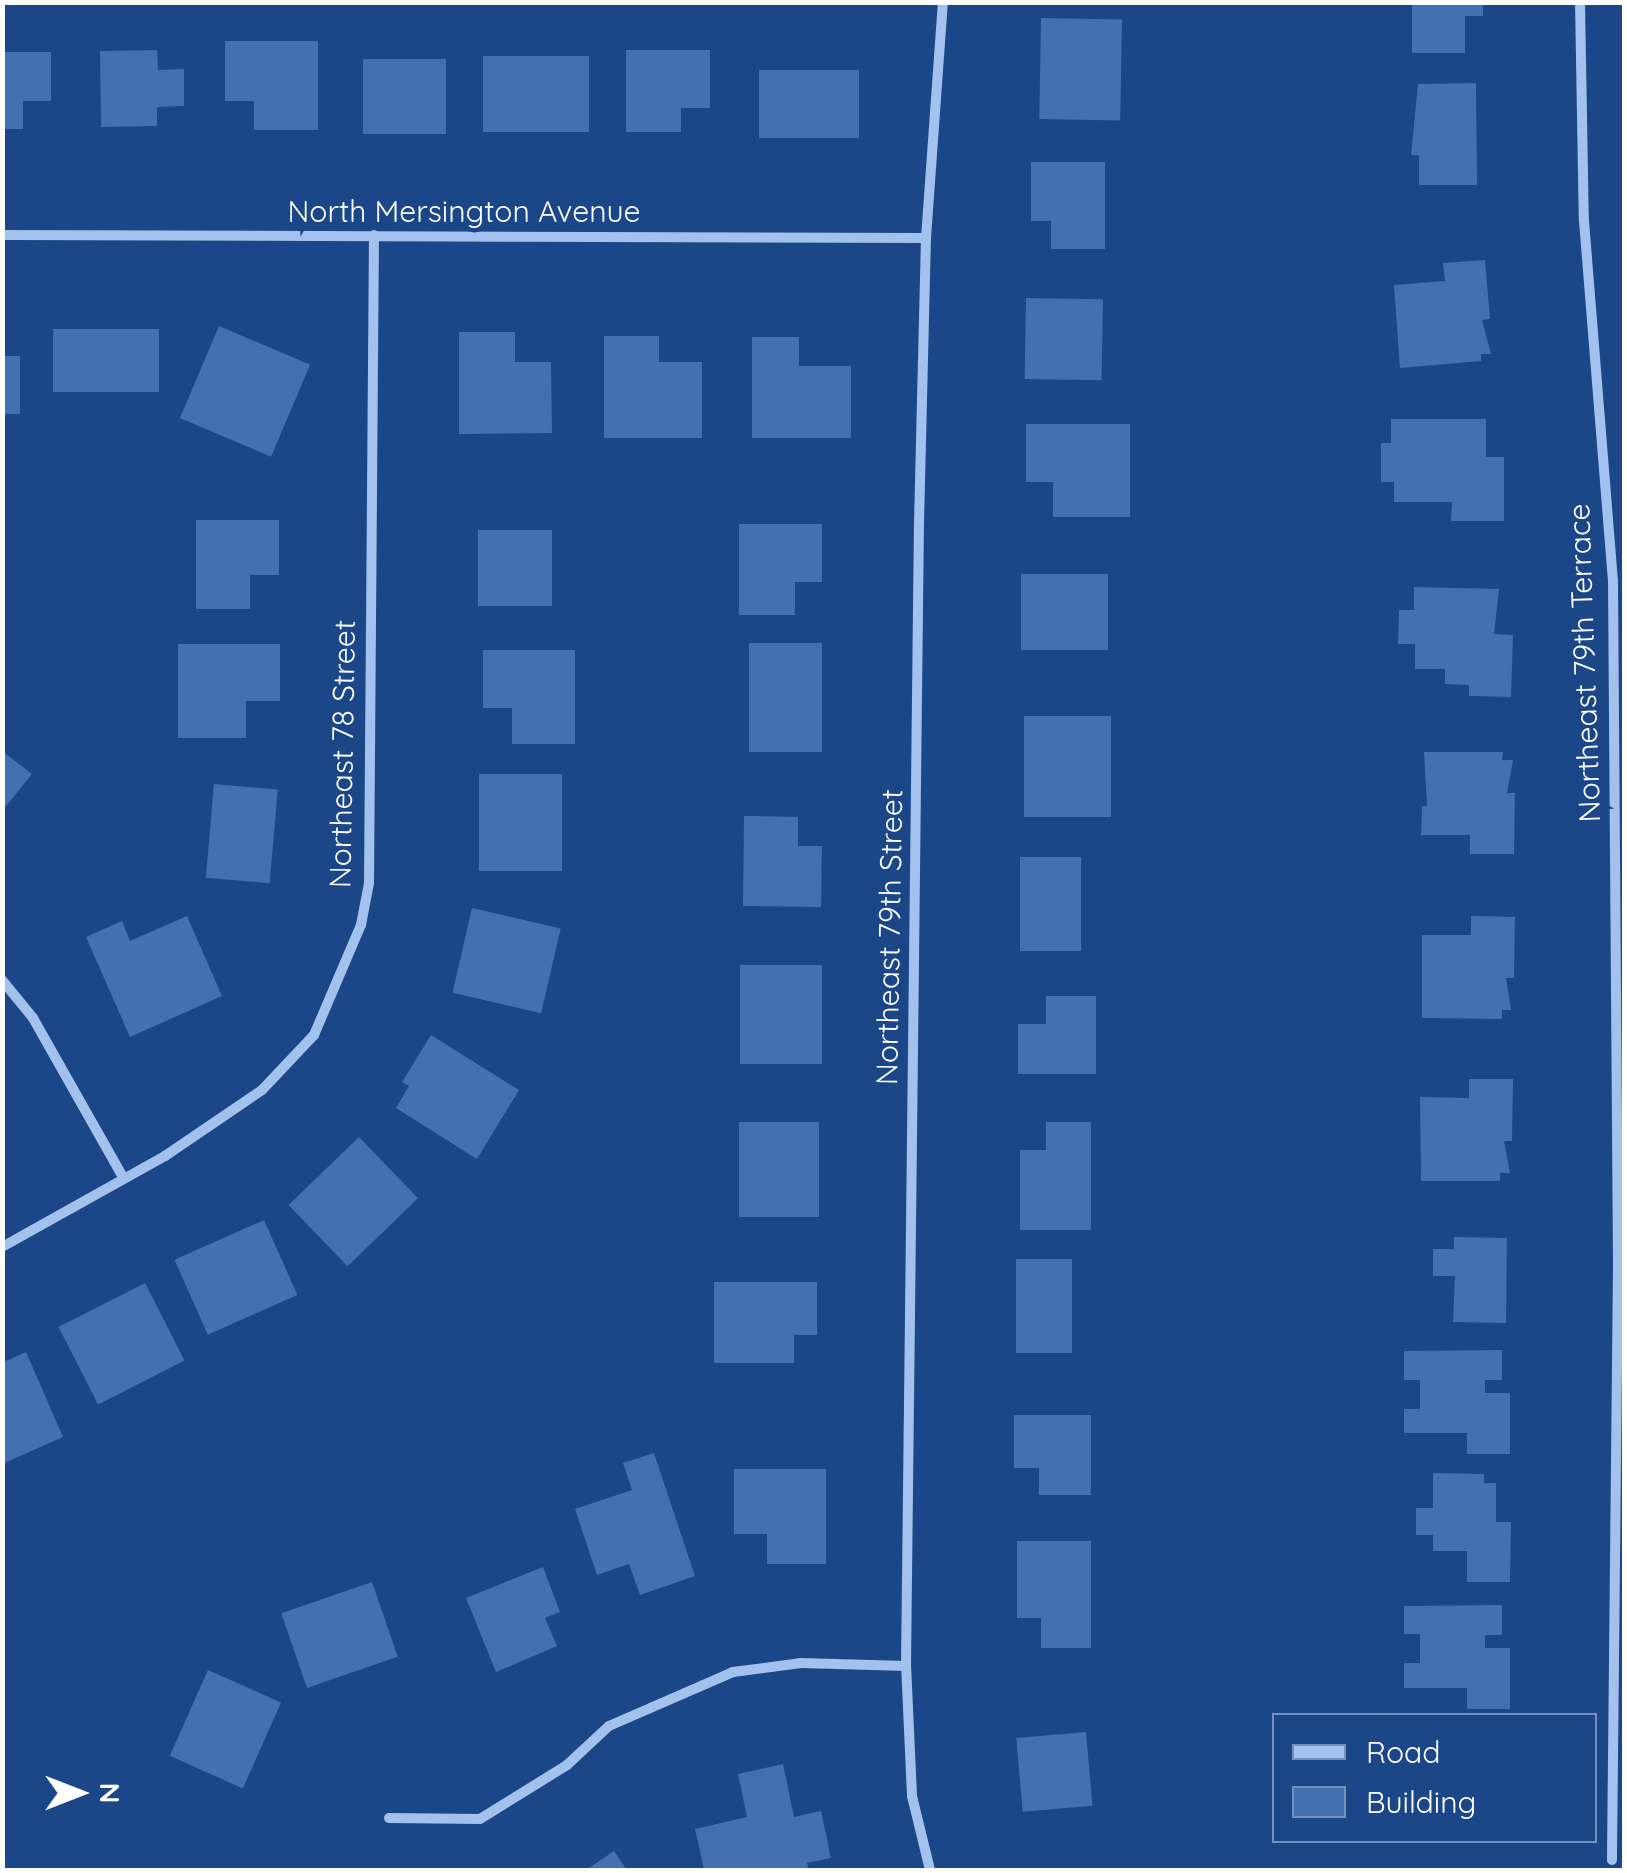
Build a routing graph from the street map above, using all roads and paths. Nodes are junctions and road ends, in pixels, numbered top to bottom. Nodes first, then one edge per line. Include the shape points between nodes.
1 (943, 2) edge
2 (1580, 2) edge
3 (2, 235) edge
4 (374, 235) junction
5 (926, 238) junction
6 (2, 980) edge
7 (122, 1175) junction
8 (2, 1247) edge
9 (1621, 1264) edge
10 (906, 1666) junction
11 (389, 1818) dead end
12 (1612, 1860) dead end
13 (930, 1870) edge

1 - 5 street, Northeast 79th Street
2 - 9 street, Northeast 79th Terrace via 1584,221 1612,582
3 - 4 street, North Mersington Avenue
4 - 5 street, North Mersington Avenue
4 - 7 street, Northeast 78 Street via 369,883 342,977 314,1035 262,1090 165,1156
5 - 10 street, Northeast 79th Street
6 - 7 street via 33,1018
7 - 8 street, Northeast 78 Street
9 - 12 street, Northeast 79th Terrace
10 - 11 street via 801,1664 733,1672 609,1726 567,1765 480,1819
10 - 13 street, Northeast 79th Street via 912,1796

